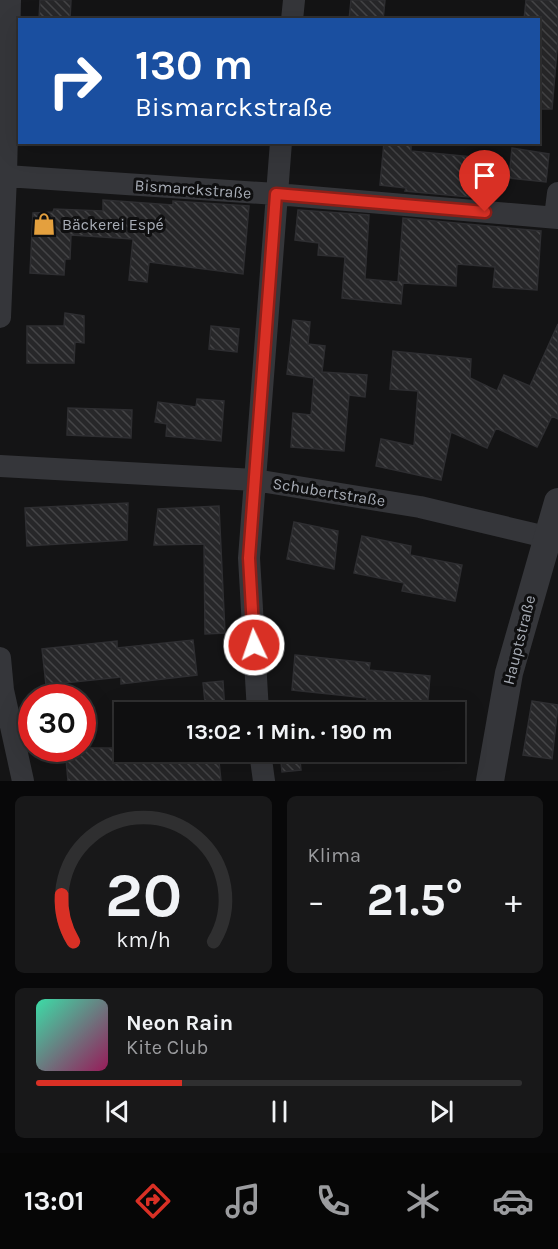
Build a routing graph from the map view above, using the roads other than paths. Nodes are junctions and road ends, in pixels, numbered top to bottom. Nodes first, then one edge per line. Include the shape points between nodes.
1 (10, 0) edge
2 (294, 0) edge
3 (292, 18) edge
4 (281, 144) edge
5 (6, 176) junction
6 (558, 193) edge
7 (276, 194) junction
8 (556, 218) edge
9 (0, 317) edge
10 (0, 466) edge
11 (255, 480) junction
12 (558, 502) edge
13 (546, 537) junction
14 (0, 658) edge
15 (257, 702) edge
16 (261, 762) edge
17 (23, 781) edge
18 (264, 781) edge
19 (490, 781) edge

1 - 5 street
2 - 3 street
4 - 7 street
5 - 7 street, Bismarckstraße
5 - 9 street
6 - 8 street
7 - 8 street, Bismarckstraße
7 - 11 street
10 - 11 street, Schubertstraße
11 - 13 street, Schubertstraße via 420,507
11 - 15 street via 249,558
12 - 13 street, Hauptstraße
13 - 19 street, Hauptstraße via 509,673
14 - 17 street
16 - 18 street

